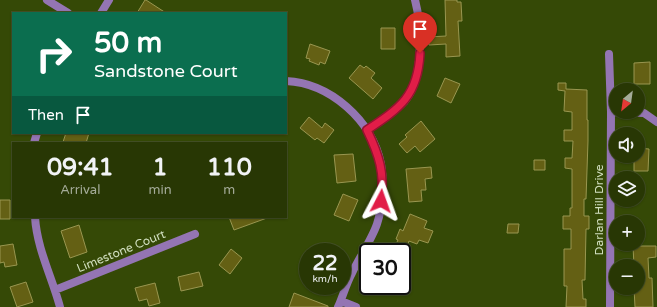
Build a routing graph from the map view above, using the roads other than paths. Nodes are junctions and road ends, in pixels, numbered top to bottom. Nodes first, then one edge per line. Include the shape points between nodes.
1 (47, 0) edge
2 (109, 0) edge
3 (415, 0) edge
4 (66, 12) edge
5 (102, 12) edge
6 (609, 54) dead end
7 (287, 81) edge
8 (610, 83) edge
9 (645, 115) edge
10 (612, 119) edge
11 (657, 122) edge
12 (367, 130) junction
13 (35, 218) edge
14 (195, 234) dead end
15 (56, 290) junction
16 (340, 304) edge
17 (60, 307) edge
18 (356, 307) edge
19 (610, 307) edge

1 - 4 street
2 - 5 street
3 - 12 street via 420,43 417,78 405,101
6 - 8 street, Darlan Hill Drive
7 - 12 street via 296,81 326,92 345,105
9 - 11 street
10 - 19 street, Darlan Hill Drive
12 - 16 street via 381,162 383,189 377,224 351,274
13 - 15 street via 41,253
14 - 15 street, Limestone Court
15 - 17 street
16 - 18 street

